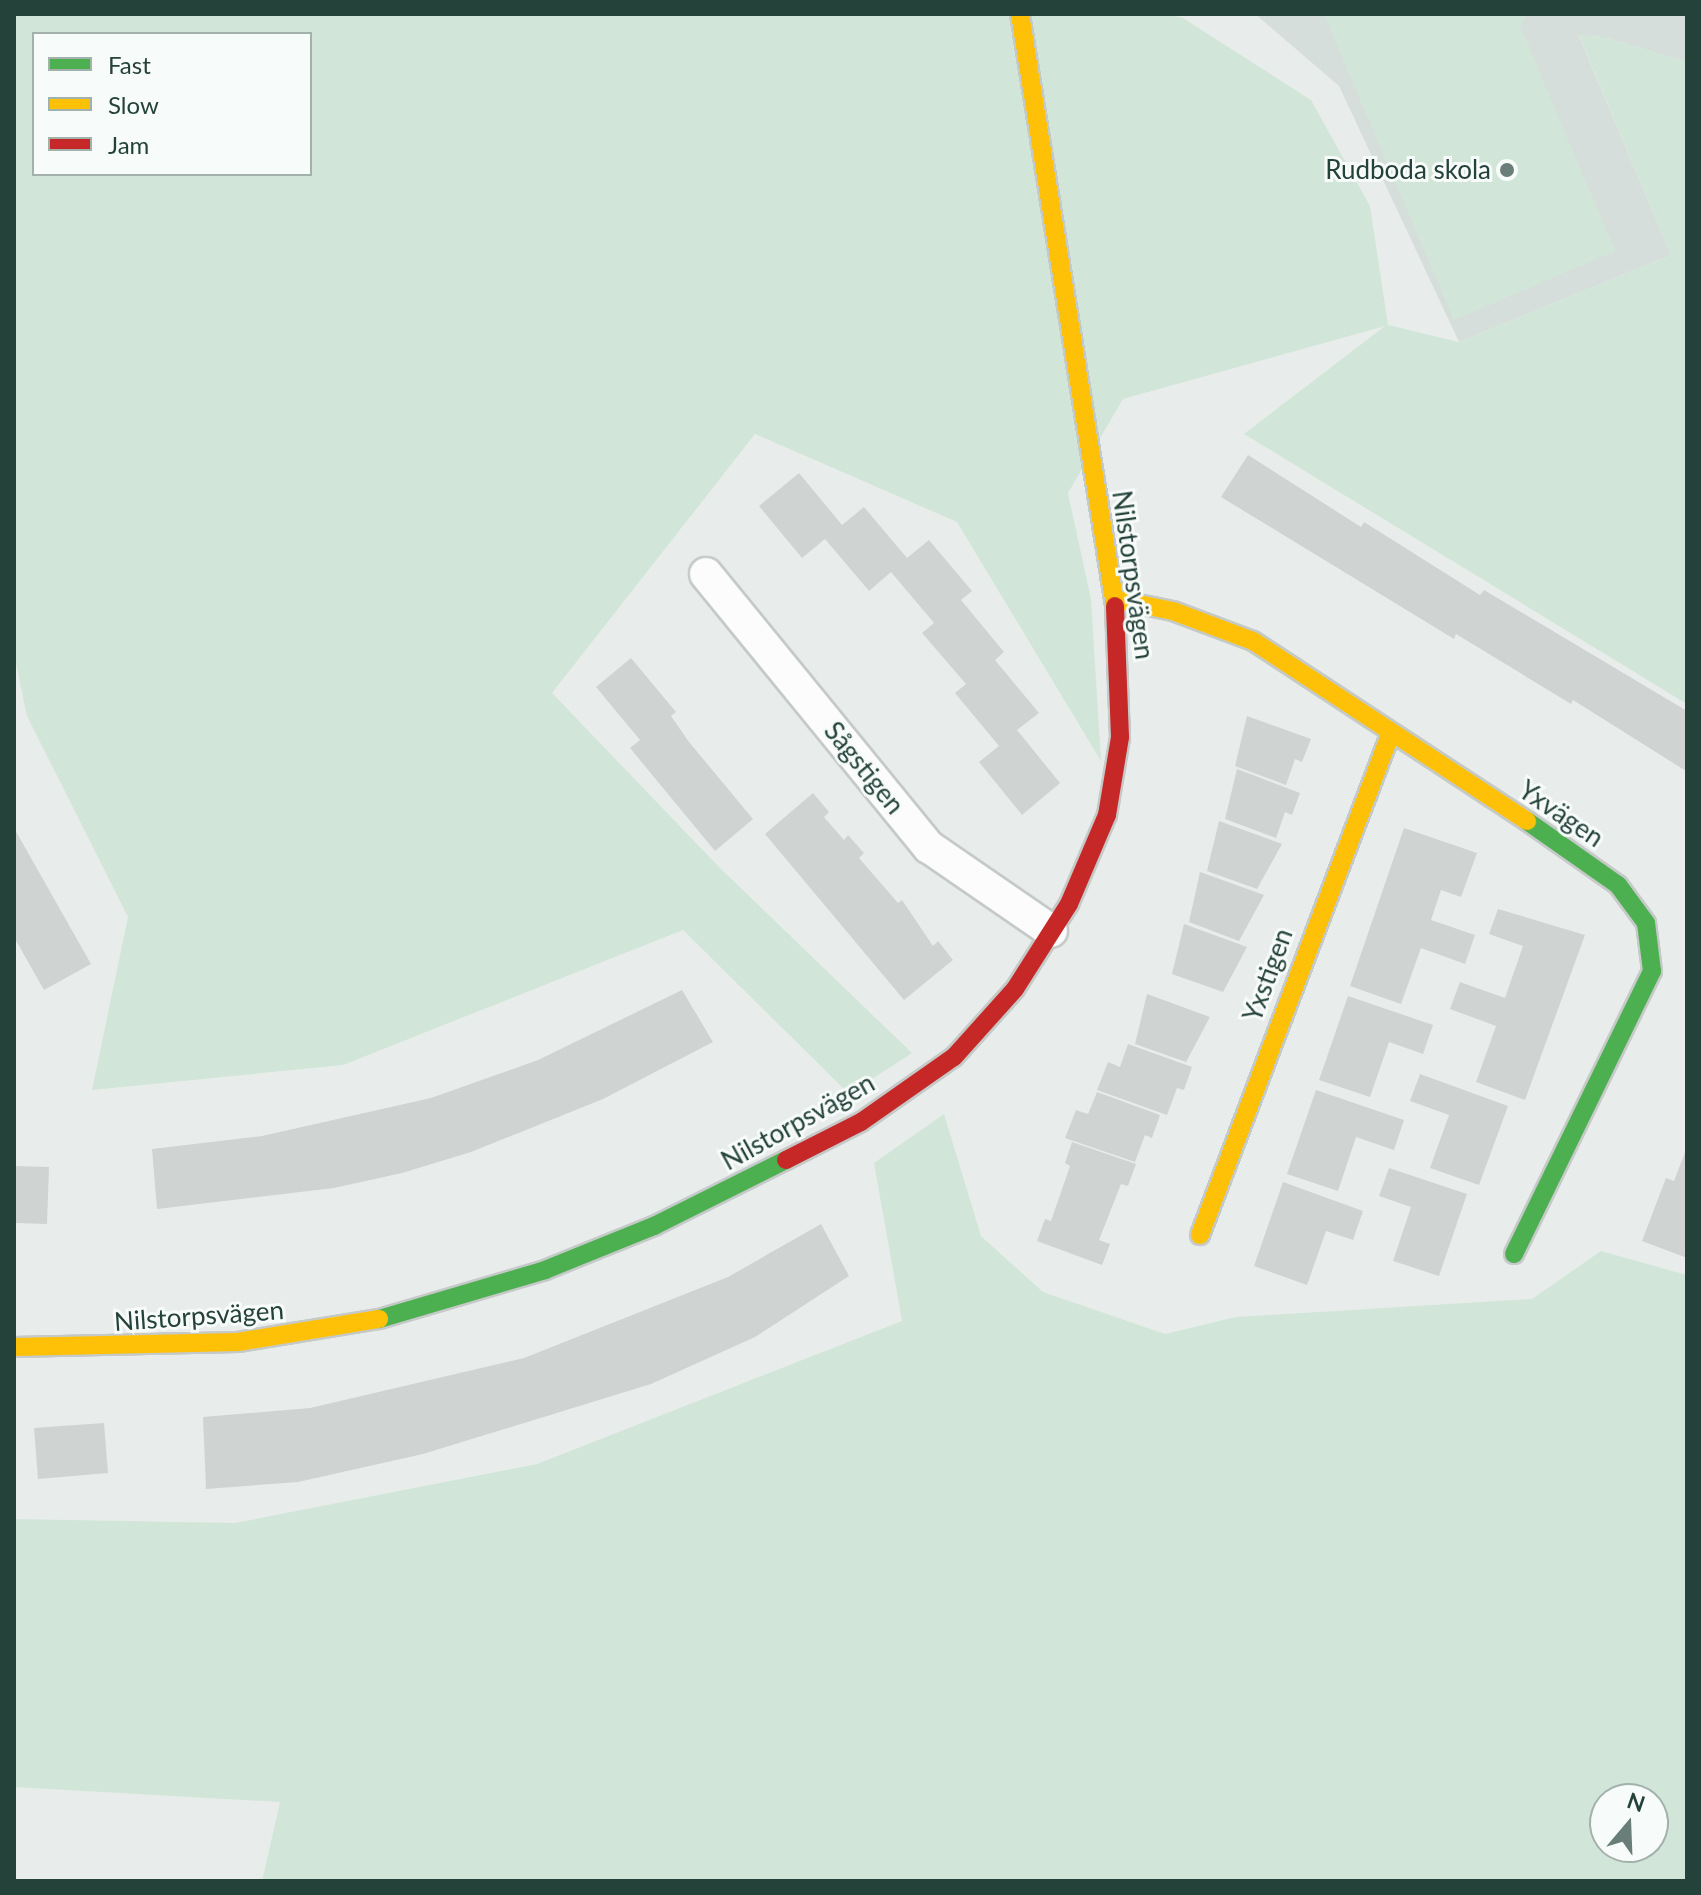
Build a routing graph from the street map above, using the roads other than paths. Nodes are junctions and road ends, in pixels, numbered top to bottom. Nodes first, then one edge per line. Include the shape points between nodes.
1 (1020, 14) edge
2 (706, 574) dead end
3 (1114, 599) junction
4 (1390, 735) junction
5 (1051, 931) junction
6 (1200, 1235) dead end
7 (1514, 1254) dead end
8 (14, 1347) edge

1 - 3 street, Nilstorpsvägen
2 - 5 street, Sågstigen via 929,847
3 - 4 street, Yxvägen via 1173,611 1253,641
3 - 5 street, Nilstorpsvägen via 1120,737 1107,815 1069,904
4 - 6 street, Yxstigen
4 - 7 street, Yxvägen via 1618,885 1646,923 1652,971
5 - 8 street, Nilstorpsvägen via 1015,989 954,1057 834,1139 654,1226 545,1270 354,1327 222,1343

